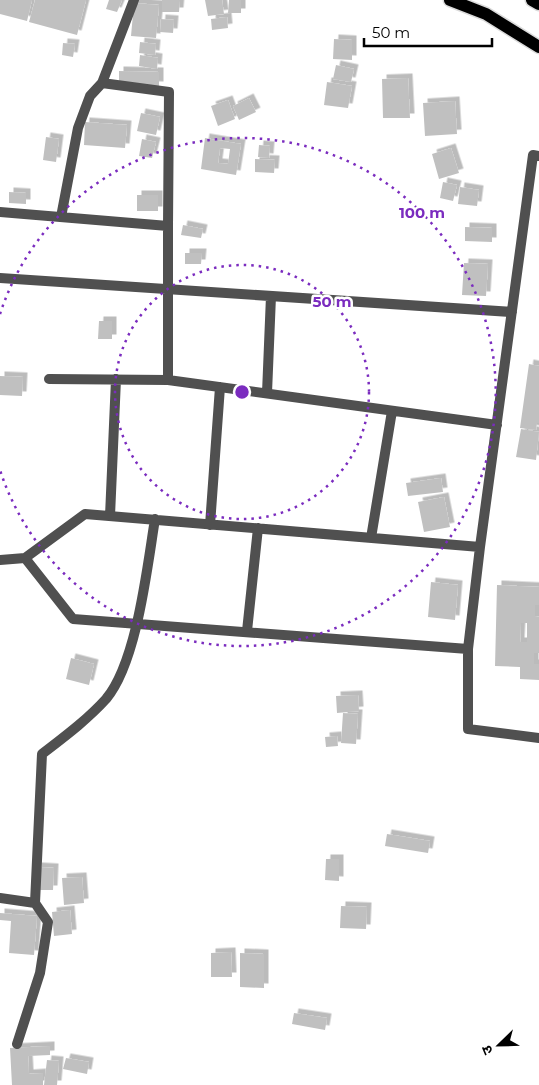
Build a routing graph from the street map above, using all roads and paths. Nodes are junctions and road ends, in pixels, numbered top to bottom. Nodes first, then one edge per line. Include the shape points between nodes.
1 (134, 0) edge
2 (450, 0) edge
3 (532, 0) edge
4 (539, 4) edge
5 (539, 47) edge
6 (102, 82) junction
7 (539, 156) edge
8 (0, 212) edge
9 (61, 217) junction
10 (168, 226) junction
11 (0, 278) edge
12 (168, 289) junction
13 (271, 296) junction
14 (512, 312) junction
15 (49, 379) dead end
16 (116, 379) junction
17 (168, 380) junction
18 (220, 387) junction
19 (267, 393) junction
20 (392, 411) junction
21 (497, 425) junction
22 (110, 516) junction
23 (155, 519) junction
24 (210, 524) junction
25 (258, 528) junction
26 (372, 538) junction
27 (480, 547) junction
28 (25, 558) junction
29 (0, 560) edge
30 (136, 624) junction
31 (247, 632) junction
32 (468, 649) junction
33 (539, 738) edge
34 (0, 898) edge
35 (35, 903) junction
36 (17, 1044) dead end

1 - 6 street
2 - 5 main road via 486,14
3 - 4 main road
6 - 9 street via 90,96 78,128
6 - 10 street via 169,92
7 - 14 street via 533,155
8 - 9 street
9 - 10 street
10 - 12 street
11 - 12 street
12 - 13 street
12 - 17 street
13 - 14 street
13 - 19 street
14 - 21 street
15 - 16 street
16 - 17 street
16 - 22 street
17 - 18 street
18 - 19 street
18 - 24 street
19 - 20 street
20 - 21 street
20 - 26 street
21 - 27 street
22 - 23 street
22 - 28 street via 85,514
23 - 24 street
23 - 30 street
24 - 25 street
25 - 26 street
25 - 31 street
26 - 27 street
27 - 32 street
28 - 29 street
28 - 30 street via 73,618
30 - 31 street
30 - 35 street via 120,677 106,698 42,754
31 - 32 street
32 - 33 street via 468,729
34 - 35 street
35 - 36 street via 48,922 40,973

